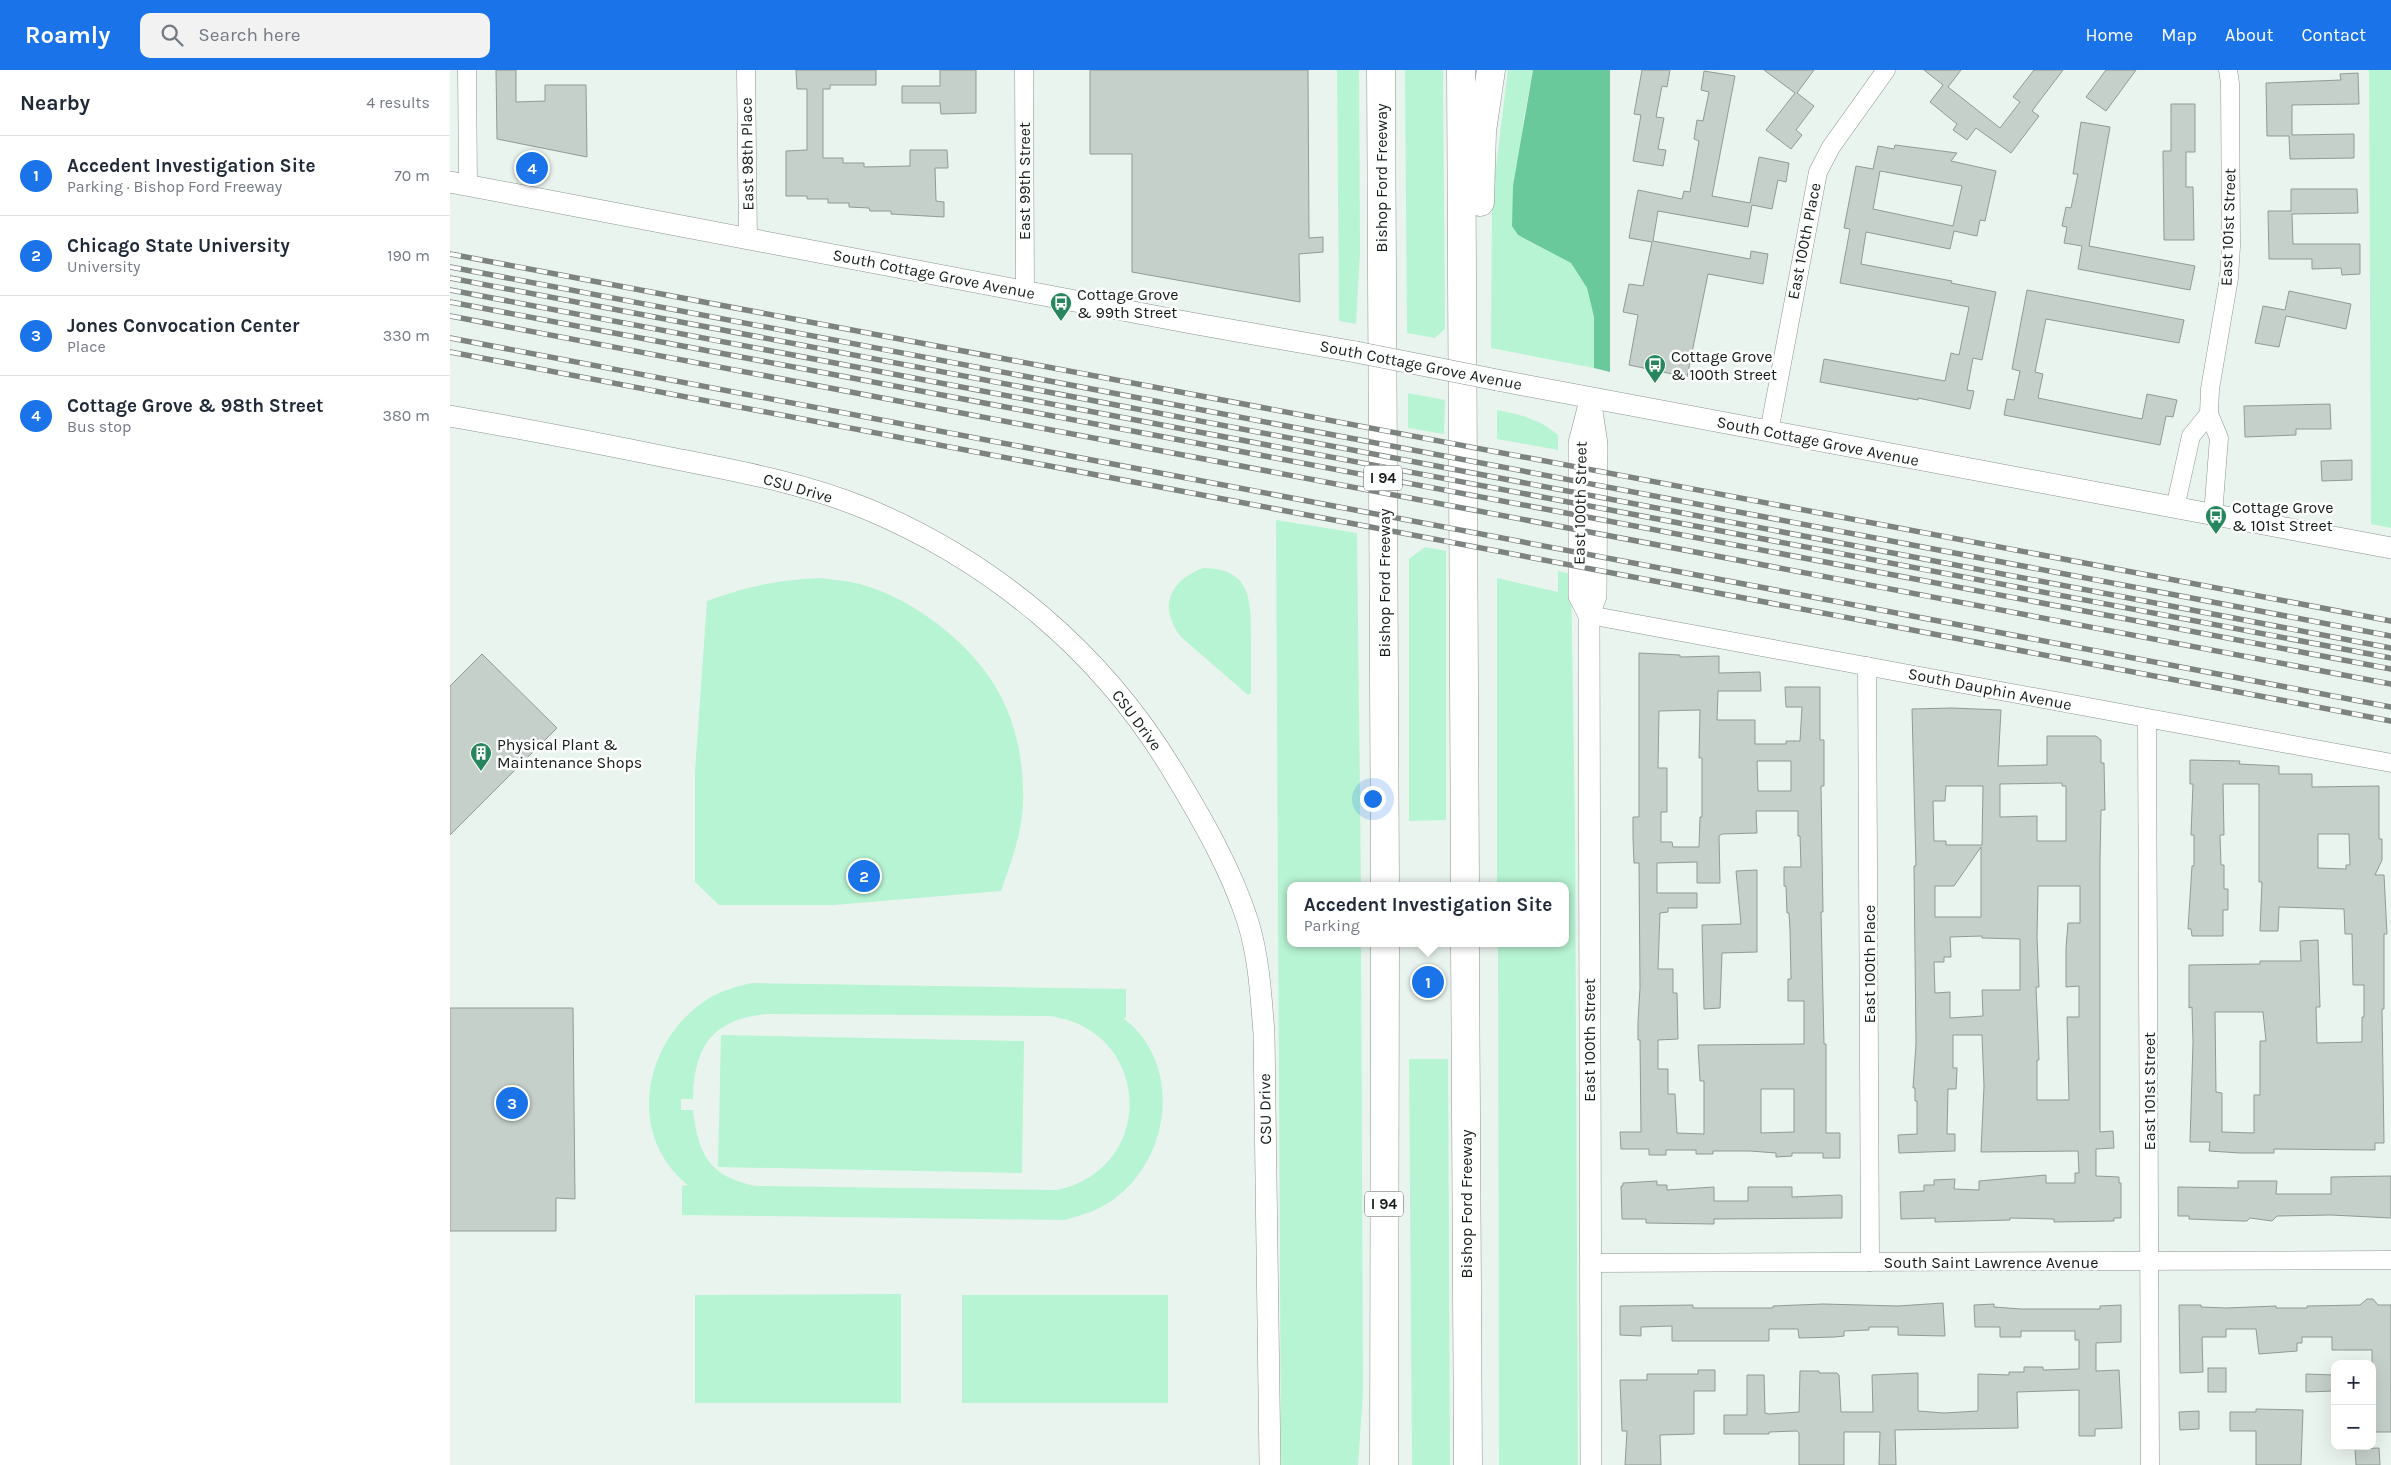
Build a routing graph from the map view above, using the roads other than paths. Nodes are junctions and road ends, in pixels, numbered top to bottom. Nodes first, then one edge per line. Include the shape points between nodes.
1 (467, 70) edge
2 (746, 70) edge
3 (1024, 70) edge
4 (1381, 70) edge
5 (1461, 70) edge
6 (1491, 70) edge
7 (1886, 70) edge
8 (2228, 70) edge
9 (459, 184) edge
10 (748, 238) junction
11 (1025, 291) junction
12 (1590, 398) junction
13 (2210, 414) junction
14 (450, 416) edge
15 (1769, 432) junction
16 (2175, 508) junction
17 (2213, 515) junction
18 (2391, 548) edge
19 (1589, 615) junction
20 (1464, 655) junction
21 (1867, 666) junction
22 (2147, 718) junction
23 (2391, 763) edge
24 (1385, 882) edge
25 (1465, 882) edge
26 (1385, 947) edge
27 (1465, 947) edge
28 (2391, 1260) edge
29 (2149, 1261) junction
30 (1870, 1262) junction
31 (1590, 1263) junction
32 (1270, 1465) edge
33 (1384, 1465) edge
34 (1468, 1465) edge
35 (1591, 1465) edge
36 (2150, 1465) edge

1 - 9 street
2 - 10 street, East 98th Place
3 - 11 street, East 99th Street
4 - 24 highway, Bishop Ford Freeway / I 94
5 - 20 highway
6 - 20 highway via 1482,131 1479,222 1479,565
7 - 15 street, East 100th Place via 1831,147 1818,172
8 - 13 street, East 101st Street via 2231,246 2229,278 2210,389
9 - 10 street, South Cottage Grove Avenue
10 - 11 street, South Cottage Grove Avenue
11 - 12 street, South Cottage Grove Avenue, bridge
12 - 15 street, South Cottage Grove Avenue
12 - 19 street, East 100th Street via 1597,453 1596,596
13 - 16 street via 2191,436
13 - 17 street, East 101st Street via 2218,438
14 - 32 street, CSU Drive via 750,474 812,490 866,509 961,557 1008,588 1086,656 1141,722 1180,783 1231,878 1248,923 1259,969 1264,1033
15 - 16 street, South Cottage Grove Avenue
16 - 17 street, South Cottage Grove Avenue
17 - 18 street, South Cottage Grove Avenue
19 - 21 street, South Dauphin Avenue
19 - 31 street, East 100th Street
20 - 25 highway
21 - 22 street, South Dauphin Avenue
21 - 30 street, East 100th Place
22 - 23 street, South Dauphin Avenue
22 - 29 street, East 101st Street
26 - 33 highway, I 94
27 - 34 highway, Bishop Ford Freeway
28 - 29 street, South Saint Lawrence Avenue
29 - 30 street, South Saint Lawrence Avenue
29 - 36 street, East 101st Street
30 - 31 street, South Saint Lawrence Avenue
31 - 35 street, East 100th Street

